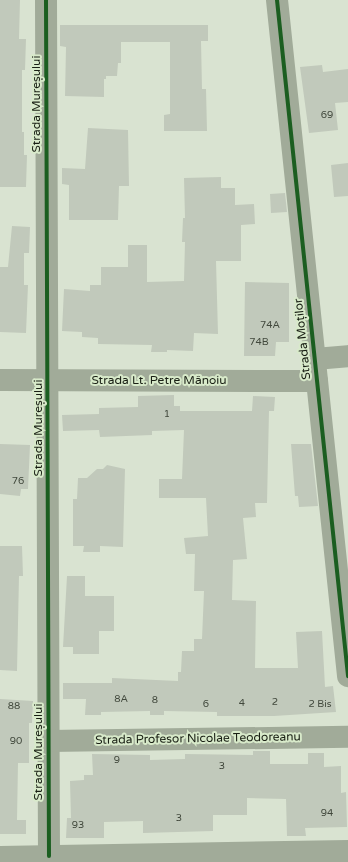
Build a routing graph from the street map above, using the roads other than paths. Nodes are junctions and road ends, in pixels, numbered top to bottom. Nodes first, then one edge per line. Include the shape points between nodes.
1 (46, 0) edge
2 (277, 0) edge
3 (348, 356) edge
4 (315, 358) junction
5 (0, 380) edge
6 (49, 380) junction
7 (317, 381) junction
8 (348, 676) edge
9 (348, 738) edge
10 (49, 741) junction
11 (336, 855) edge
12 (49, 856) junction
13 (0, 857) edge

1 - 6 street, Strada Mureșului
2 - 4 street, Strada Moților
3 - 4 street
4 - 7 street, Strada Moților
5 - 6 street, Strada Lt. Petre Mănoiu
6 - 7 street, Strada Lt. Petre Mănoiu
6 - 10 street, Strada Mureșului
7 - 8 street, Strada Moților
9 - 10 street, Strada Profesor Nicolae Teodoreanu
10 - 12 street, Strada Mureșului
11 - 12 street
12 - 13 street

